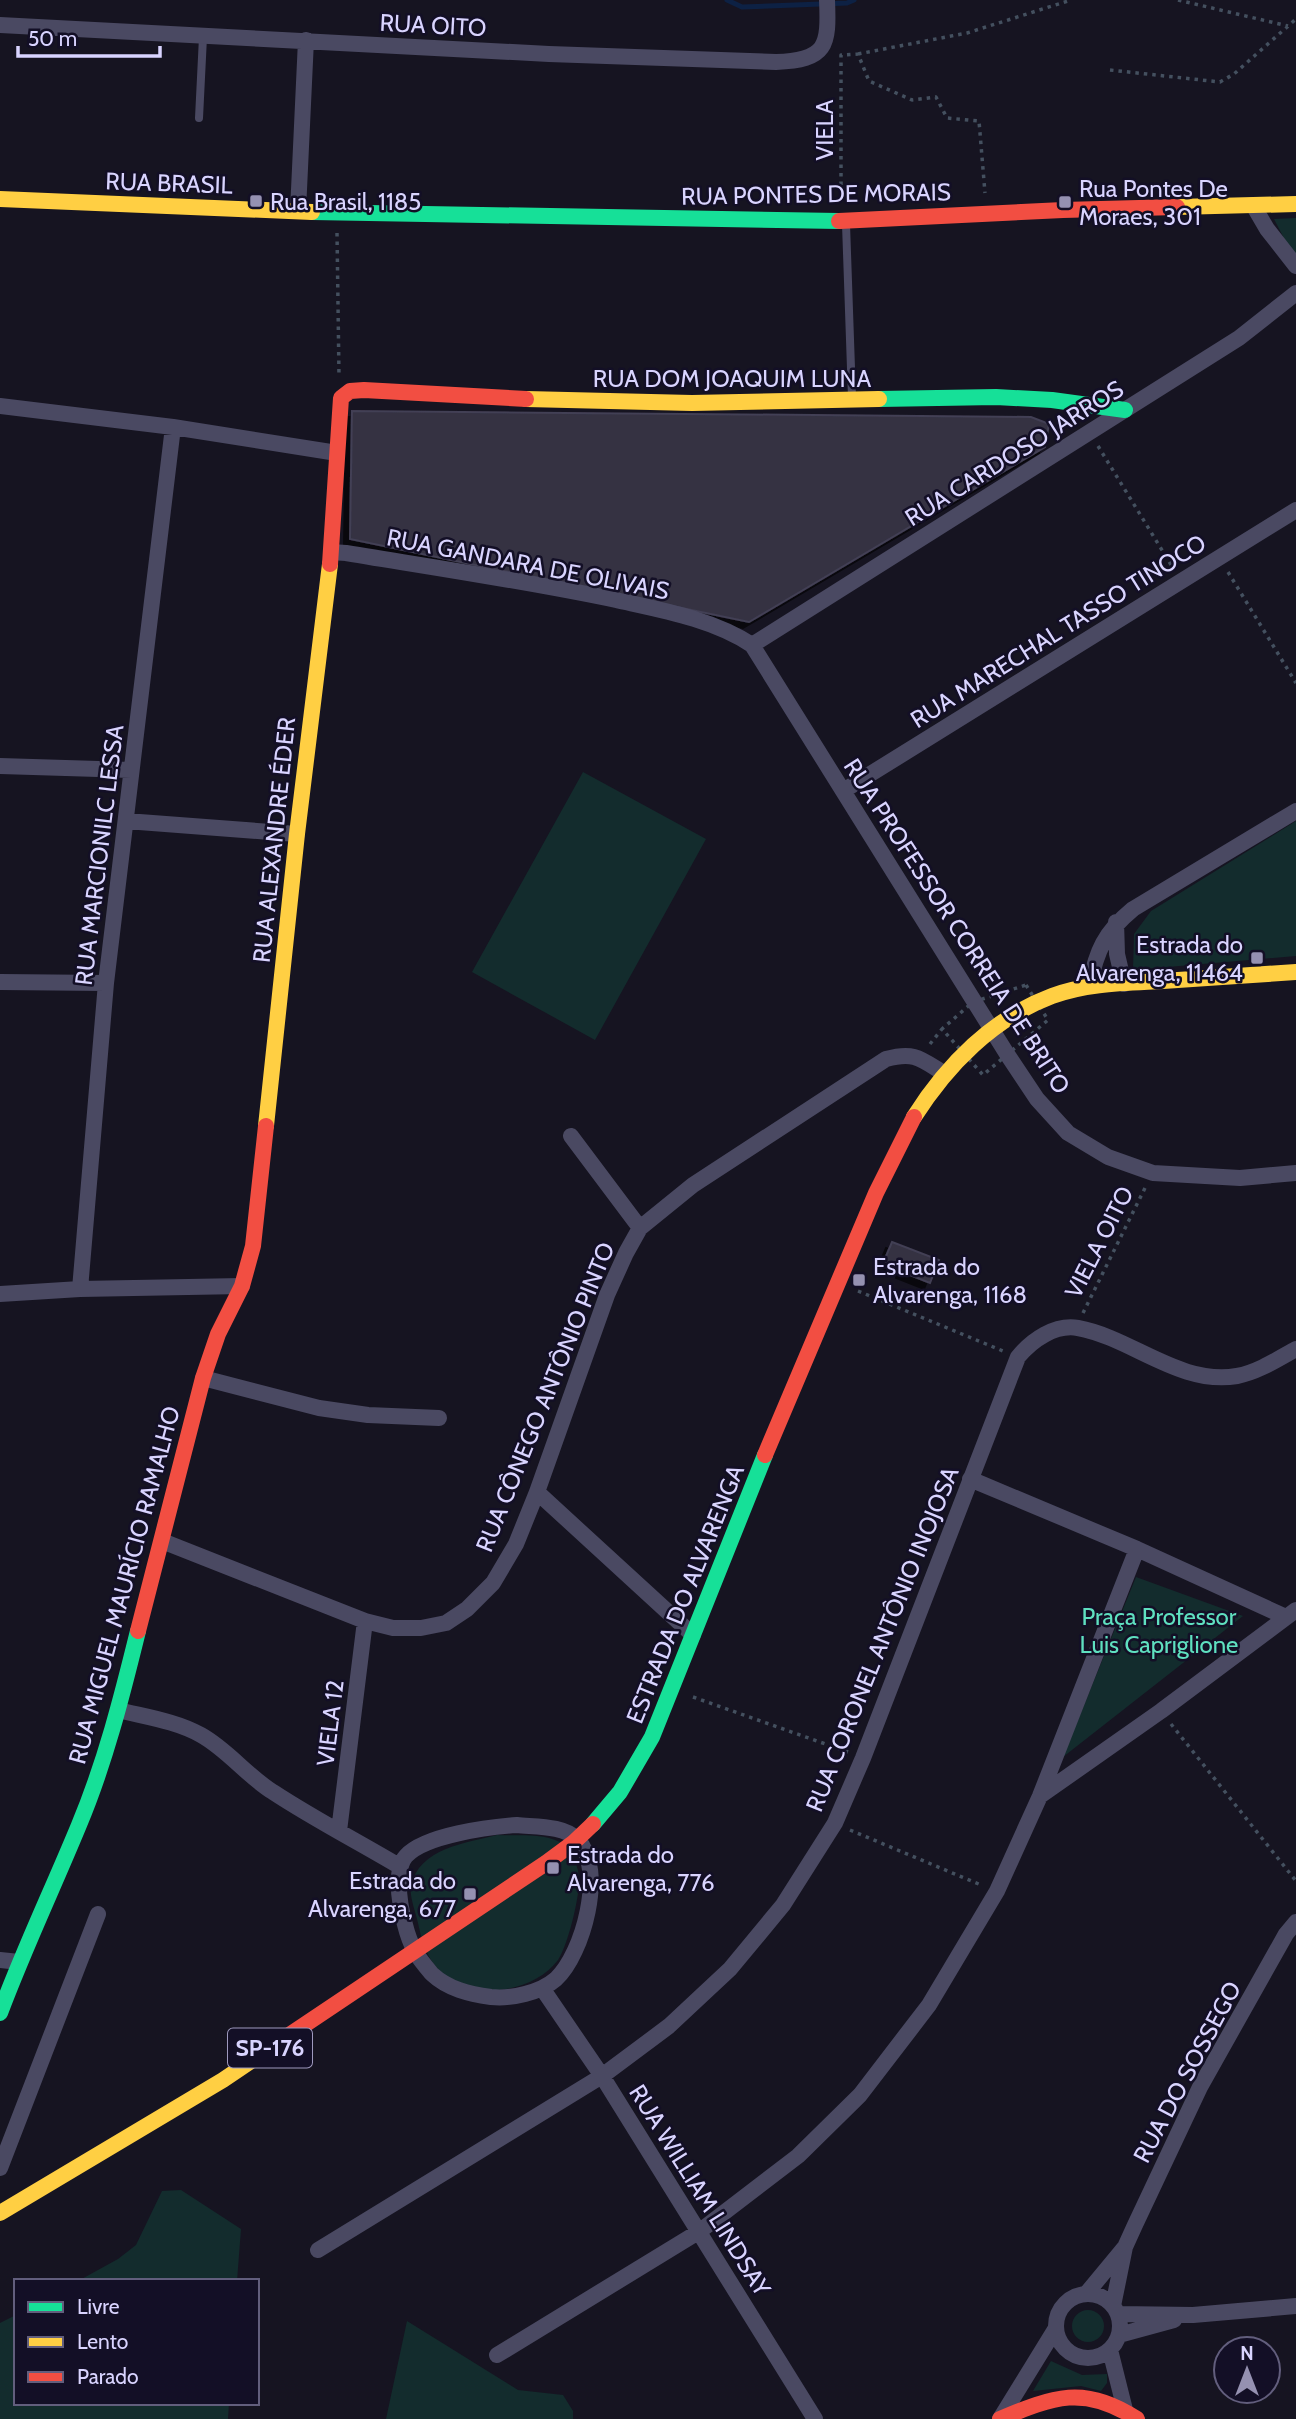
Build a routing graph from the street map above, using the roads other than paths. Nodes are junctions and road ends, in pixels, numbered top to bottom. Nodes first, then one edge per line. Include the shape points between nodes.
1 (827, 0) edge
2 (0, 26) edge
3 (203, 37) junction
4 (306, 40) junction
5 (198, 118) dead end
6 (0, 199) edge
7 (1296, 204) edge
8 (1253, 205) junction
9 (298, 211) junction
10 (336, 213) joint
11 (844, 221) junction
12 (1296, 266) edge
13 (1296, 293) edge
14 (341, 398) joint
15 (852, 401) junction
16 (0, 406) edge
17 (1125, 410) junction
18 (173, 427) junction
19 (337, 453) junction
20 (1296, 510) edge
21 (331, 552) junction
22 (752, 645) junction
23 (0, 766) edge
24 (131, 769) junction
25 (843, 791) junction
26 (1296, 811) edge
27 (126, 821) junction
28 (297, 834) junction
29 (1116, 922) junction
30 (1296, 972) edge
31 (0, 982) edge
32 (106, 983) junction
33 (1124, 984) junction
34 (1089, 986) junction
35 (993, 1030) junction
36 (945, 1074) junction
37 (571, 1136) dead end
38 (1296, 1173) edge
39 (640, 1228) junction
40 (242, 1286) junction
41 (80, 1290) junction
42 (0, 1294) edge
43 (1296, 1349) edge
44 (203, 1378) junction
45 (439, 1418) dead end
46 (970, 1479) junction
47 (537, 1492) junction
48 (162, 1541) junction
49 (1137, 1549) junction
50 (1291, 1613) edge
51 (365, 1621) junction
52 (693, 1635) junction
53 (118, 1710) junction
54 (1040, 1796) junction
55 (340, 1831) junction
56 (578, 1840) junction
57 (399, 1866) junction
58 (99, 1914) dead end
59 (1293, 1930) edge
60 (414, 1951) junction
61 (0, 1960) edge
62 (19, 1962) junction
63 (542, 1988) junction
64 (0, 2013) edge
65 (602, 2076) junction
66 (0, 2168) edge
67 (0, 2213) edge
68 (700, 2231) junction
69 (1125, 2246) junction
70 (318, 2250) dead end
71 (1086, 2294) junction
72 (1296, 2306) edge
73 (1116, 2310) junction
74 (1193, 2315) junction
75 (1056, 2328) junction
76 (1119, 2335) junction
77 (1110, 2350) junction
78 (497, 2355) dead end
79 (1131, 2415) edge
80 (815, 2419) edge
81 (1000, 2419) edge

1 - 4 street, RUA OITO via 826,43 809,58 794,61 549,54
2 - 3 street, RUA OITO
3 - 4 street, RUA OITO
3 - 5 lane
4 - 9 street
6 - 9 street, RUA BRASIL
7 - 8 street, RUA PONTES DE MORAIS
8 - 11 street, RUA PONTES DE MORAIS
8 - 12 street
9 - 10 street, RUA BRASIL
10 - 11 street, RUA PONTES DE MORAIS
11 - 15 lane
13 - 17 street, RUA CARDOSO JARROS via 1239,338
14 - 15 street, RUA DOM JOAQUIM LUNA via 350,391 364,390 612,402
14 - 19 street, RUA ALEXANDRE ÉDER
15 - 17 street, RUA DOM JOAQUIM LUNA via 996,397
16 - 18 street
17 - 22 street, RUA CARDOSO JARROS
18 - 19 street
18 - 24 street, RUA MARCIONILC LESSA
19 - 21 street, RUA ALEXANDRE ÉDER
20 - 25 street, RUA MARECHAL TASSO TINOCO
21 - 22 street, RUA GANDARA DE OLIVAIS via 636,604 734,633
21 - 28 street, RUA ALEXANDRE ÉDER
22 - 25 street, RUA PROFESSOR CORREIA DE BRITO
23 - 24 street
24 - 27 street, RUA MARCIONILC LESSA
25 - 35 street, RUA PROFESSOR CORREIA DE BRITO
26 - 29 street
27 - 28 street
27 - 32 street, RUA MARCIONILC LESSA
28 - 40 street, RUA ALEXANDRE ÉDER via 257,1214
29 - 33 street
29 - 34 street via 1101,943
30 - 33 street, ESTRADA DO ALVARENGA / SP-176
31 - 32 street
32 - 41 street, RUA MARCIONILC LESSA
33 - 34 street, ESTRADA DO ALVARENGA / SP-176
34 - 35 street, ESTRADA DO ALVARENGA / SP-176 via 1037,1002
35 - 36 street, ESTRADA DO ALVARENGA / SP-176
35 - 38 street, RUA PROFESSOR CORREIA DE BRITO via 1037,1098 1068,1133 1108,1157 1153,1173 1240,1178
36 - 39 street, RUA CÔNEGO ANTÔNIO PINTO via 904,1054 886,1059 693,1185
36 - 52 street, ESTRADA DO ALVARENGA / SP-176 via 898,1148 837,1282
37 - 39 street
39 - 47 street, RUA CÔNEGO ANTÔNIO PINTO via 607,1294
40 - 41 street
40 - 44 street, RUA MIGUEL MAURÍCIO RAMALHO
41 - 42 street
43 - 46 street, RUA CORONEL ANTÔNIO INOJOSA via 1237,1376 1206,1376 1076,1327 1048,1332 1018,1357
44 - 45 street via 319,1408
44 - 48 street, RUA MIGUEL MAURÍCIO RAMALHO
46 - 49 street
46 - 65 street, RUA CORONEL ANTÔNIO INOJOSA via 835,1823 783,1905 730,1969 669,2026
47 - 51 street, RUA CÔNEGO ANTÔNIO PINTO via 516,1544 493,1583 467,1609 446,1623 421,1628
47 - 52 street
48 - 51 street, RUA CÔNEGO ANTÔNIO PINTO
48 - 53 street, RUA MIGUEL MAURÍCIO RAMALHO
49 - 50 street
49 - 54 street
50 - 54 street
51 - 55 street, VIELA 12
52 - 56 street, ESTRADA DO ALVARENGA / SP-176 via 639,1765
53 - 55 street via 201,1735 258,1783
53 - 62 street, RUA MIGUEL MAURÍCIO RAMALHO via 80,1823
54 - 68 street via 997,1892 929,2006 860,2095 798,2156
55 - 57 street
56 - 57 street via 547,1828 486,1827 426,1844 407,1854
56 - 60 street, ESTRADA DO ALVARENGA / SP-176
56 - 63 street via 587,1856 588,1906 571,1958 557,1978
57 - 60 street via 399,1894
58 - 66 street
59 - 69 street, RUA DO SOSSEGO via 1200,2087
60 - 63 street via 433,1974 454,1989 492,1997
60 - 67 street, ESTRADA DO ALVARENGA / SP-176 via 223,2080
61 - 62 street
62 - 64 street, RUA MIGUEL MAURÍCIO RAMALHO
63 - 65 street, RUA WILLIAM LINDSAY
65 - 68 street, RUA WILLIAM LINDSAY
65 - 70 street, RUA CORONEL ANTÔNIO INOJOSA
68 - 78 street
68 - 80 street, RUA WILLIAM LINDSAY
69 - 71 street, RUA DO SOSSEGO
69 - 73 street, RUA DO SOSSEGO
71 - 73 street via 1096,2295
71 - 75 street via 1067,2302
72 - 74 street
73 - 74 street
73 - 76 street
74 - 76 street
75 - 77 street via 1066,2350 1076,2356 1088,2359
75 - 81 street
76 - 77 street
77 - 79 street
79 - 81 street via 1077,2398 1056,2398

